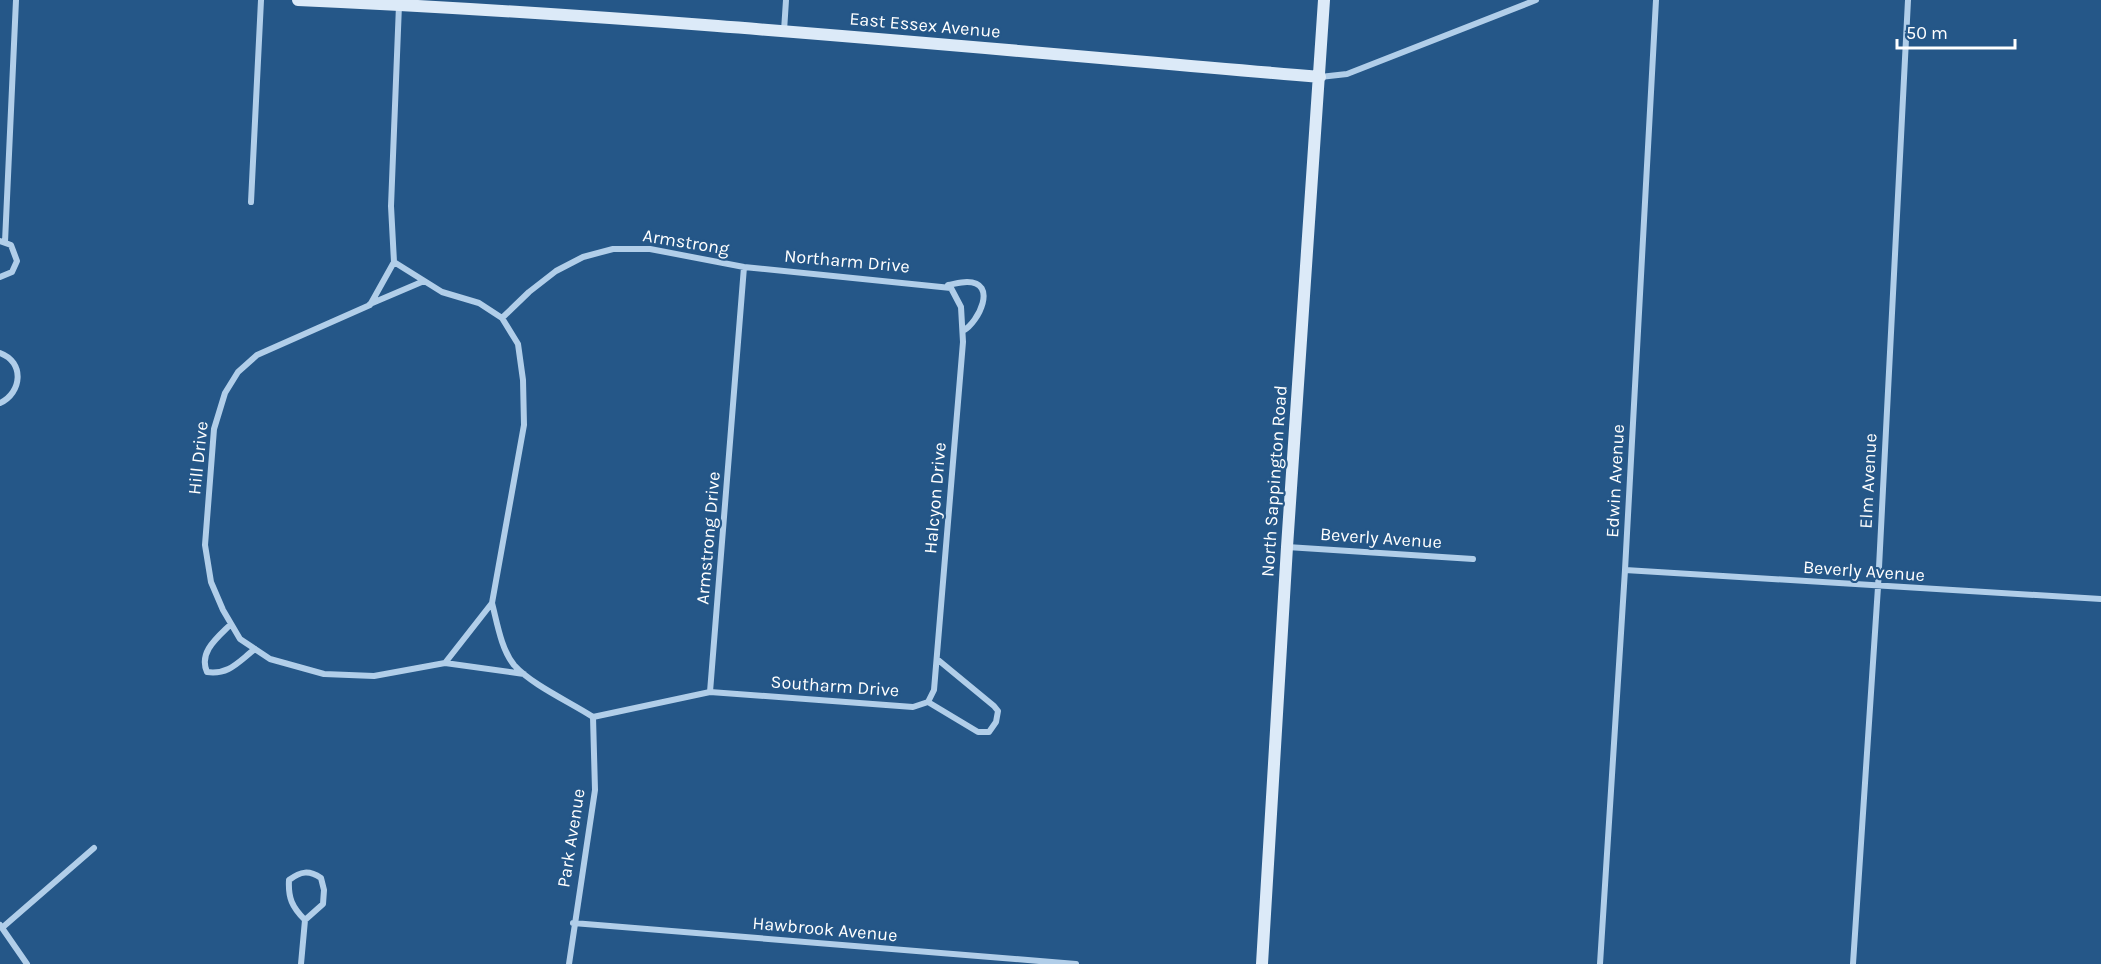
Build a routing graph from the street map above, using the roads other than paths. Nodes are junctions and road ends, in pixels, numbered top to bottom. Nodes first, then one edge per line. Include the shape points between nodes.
1 (16, 0) edge
2 (261, 0) edge
3 (298, 0) edge
4 (786, 0) edge
5 (1324, 0) edge
6 (1536, 0) edge
7 (1656, 0) edge
8 (1908, 0) edge
9 (427, 3) edge
10 (399, 4) junction
11 (784, 31) junction
12 (1320, 77) junction
13 (251, 202) dead end
14 (3, 241) edge
15 (394, 262) junction
16 (744, 267) junction
17 (0, 277) edge
18 (424, 281) junction
19 (948, 285) junction
20 (370, 305) junction
21 (501, 318) junction
22 (963, 331) junction
23 (0, 353) edge
24 (0, 403) edge
25 (1287, 547) junction
26 (1473, 559) dead end
27 (1625, 570) junction
28 (1878, 587) junction
29 (2101, 599) edge
30 (492, 603) junction
31 (231, 624) junction
32 (255, 649) junction
33 (937, 659) junction
34 (445, 663) junction
35 (524, 674) junction
36 (710, 692) junction
37 (928, 702) junction
38 (593, 717) junction
39 (94, 848) dead end
40 (305, 920) junction
41 (573, 923) junction
42 (1, 926) edge
43 (27, 964) edge
44 (301, 964) edge
45 (568, 964) edge
46 (1076, 964) edge
47 (1262, 964) edge
48 (1600, 964) edge
49 (1853, 964) edge

1 - 14 street
2 - 13 street
3 - 10 street, East Essex Avenue
4 - 11 street
5 - 12 street, North Sappington Road
6 - 12 street, East Essex Avenue via 1347,74
7 - 27 street, Edwin Avenue
8 - 28 street, Elm Avenue
9 - 10 street, East Essex Avenue
9 - 11 street, East Essex Avenue
10 - 15 street via 391,206
11 - 12 street, East Essex Avenue
12 - 25 street, North Sappington Road
14 - 17 street via 15,250 17,261 12,272
15 - 18 street, Hill Drive
15 - 20 street
16 - 19 street, Northarm Drive
16 - 21 street, Armstrong via 650,249 613,249 582,257 556,271
16 - 36 street, Armstrong Drive
18 - 20 street, Hill Drive
18 - 21 street, Hill Drive via 442,292 479,303
19 - 22 street, Halcyon Drive via 962,306
19 - 22 street, Northarm Drive via 967,282 982,290 983,306 972,326
20 - 31 street, Hill Drive via 257,355 238,372 225,393 214,429 205,545 211,582
21 - 30 street, Hill Drive via 518,344 524,425
22 - 33 street, Halcyon Drive
23 - 24 street via 12,361 18,377 13,394
25 - 26 street, Beverly Avenue
25 - 47 street, North Sappington Road
27 - 28 street, Beverly Avenue
27 - 48 street, Edwin Avenue
28 - 29 street, Beverly Avenue
28 - 49 street, Elm Avenue
30 - 34 street, Hill Drive
30 - 35 street, Hill Drive via 513,663
31 - 32 street, Hill Drive via 240,639
31 - 32 street via 206,651 203,664 207,672 219,674 232,669
32 - 34 street, Hill Drive via 270,659 324,674 374,676
33 - 37 street, Halcyon Drive via 934,690
33 - 37 street via 994,706 998,711 996,722 988,732 978,732
34 - 35 street, Hill Drive
35 - 38 street, Hill Drive
36 - 37 street, Southarm Drive via 913,707
36 - 38 street
38 - 41 street, Park Avenue via 595,790
39 - 42 street
40 - 40 street via 323,904 321,878 312,872 298,873 289,880 288,895 294,910
40 - 44 street
41 - 45 street, Park Avenue
41 - 46 street, Hawbrook Avenue
42 - 43 street

